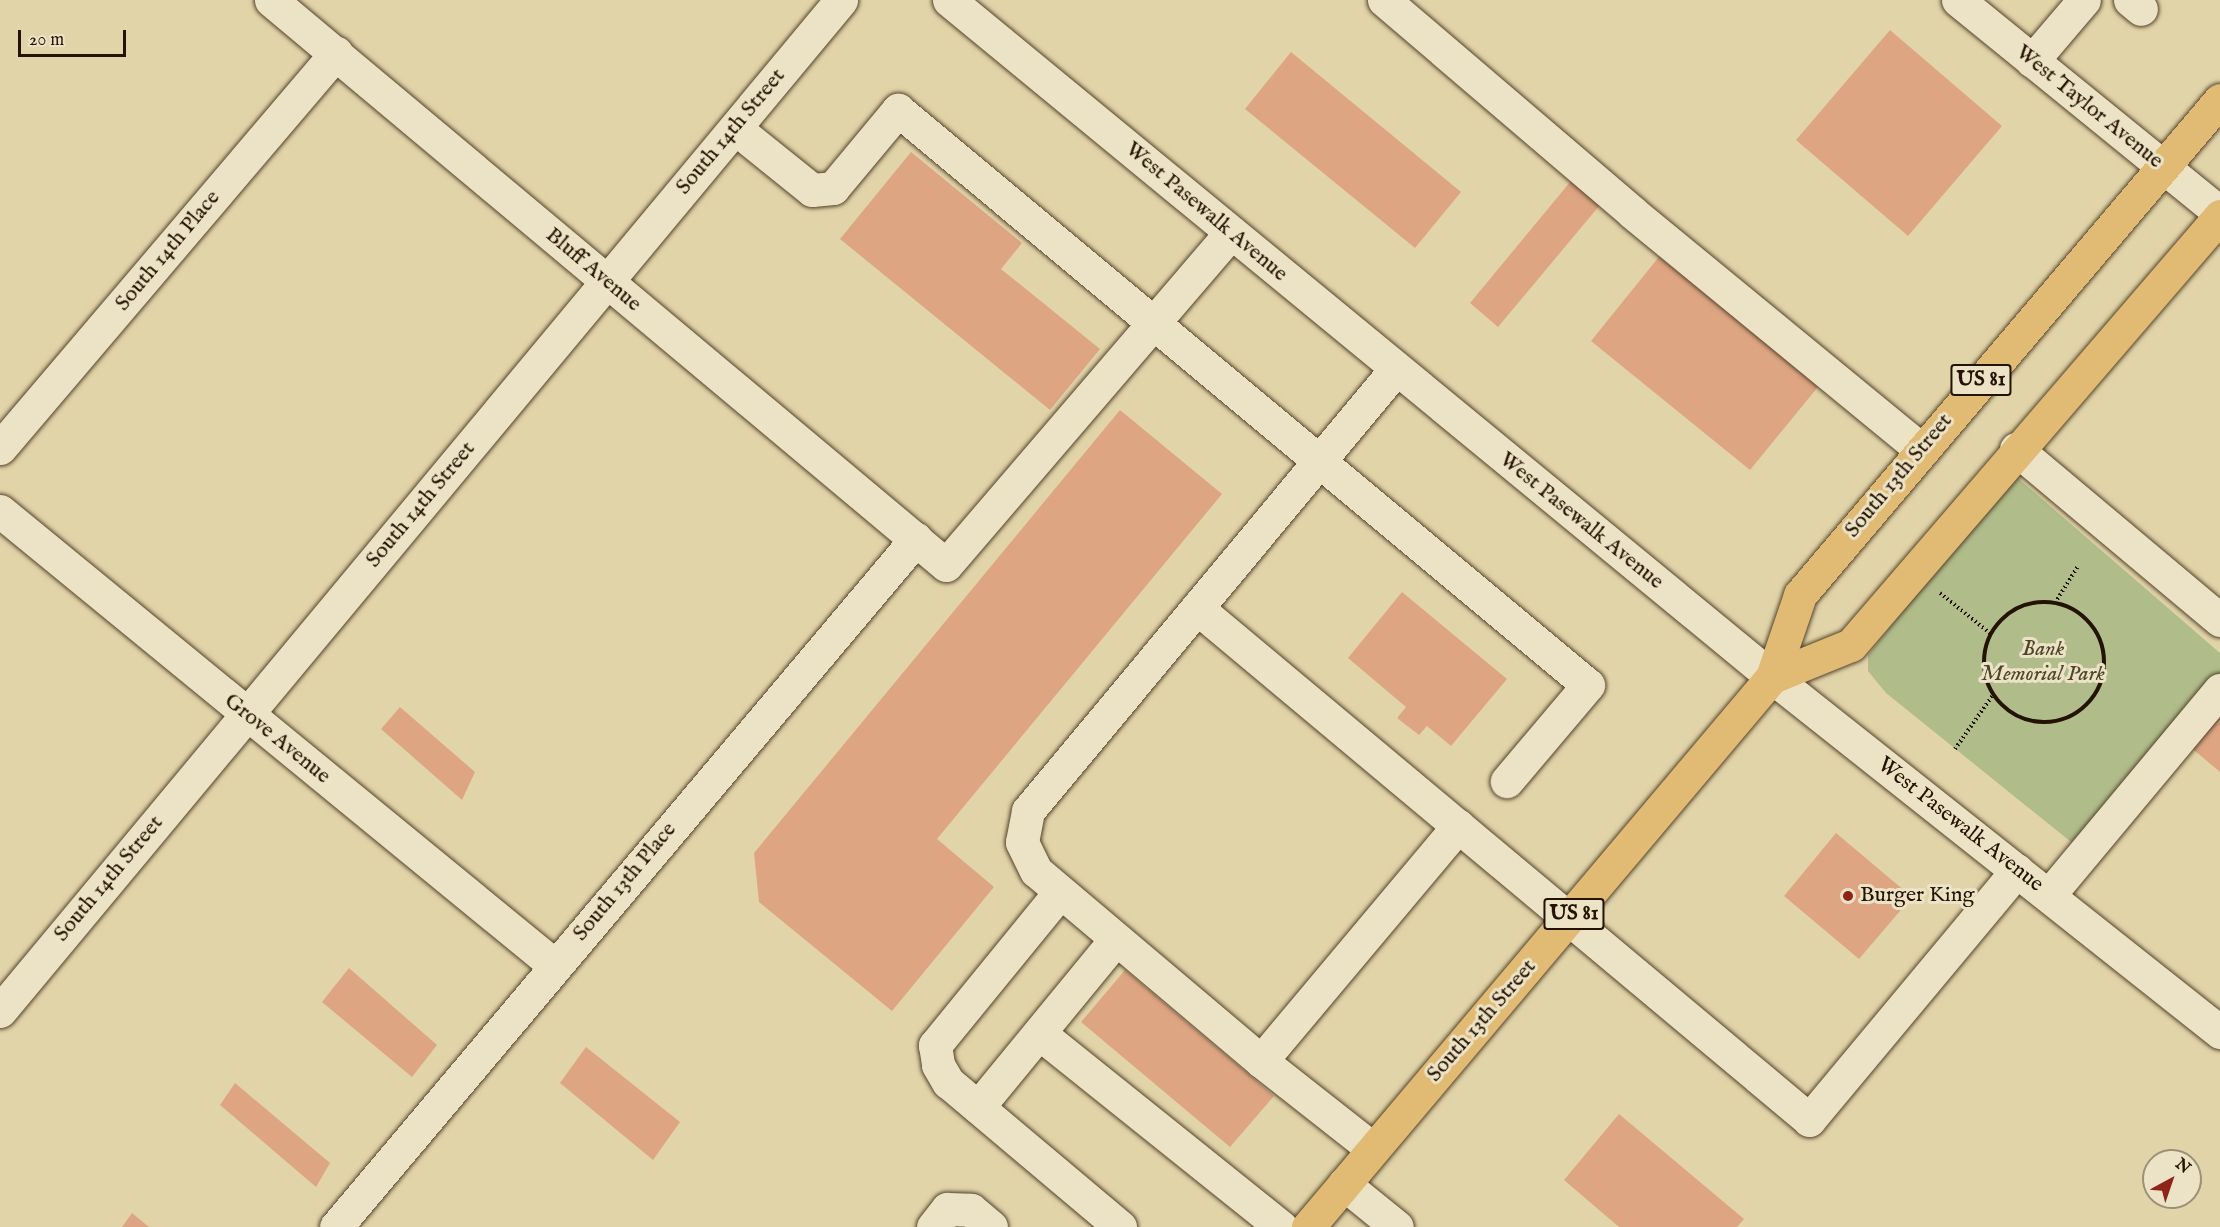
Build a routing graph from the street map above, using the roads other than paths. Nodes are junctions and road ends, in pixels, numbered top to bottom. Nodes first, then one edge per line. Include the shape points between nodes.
1 (271, 0) edge
2 (841, 0) edge
3 (950, 0) edge
4 (1384, 0) edge
5 (1958, 0) edge
6 (2084, 0) edge
7 (336, 53) junction
8 (2032, 61) junction
9 (2220, 100) edge
10 (735, 128) junction
11 (2161, 166) junction
12 (2220, 215) edge
13 (1231, 232) junction
14 (606, 281) junction
15 (1153, 324) junction
16 (1395, 370) junction
17 (0, 448) edge
18 (1920, 448) junction
19 (2016, 449) junction
20 (1319, 461) junction
21 (0, 511) edge
22 (916, 539) junction
23 (1197, 608) junction
24 (2220, 620) edge
25 (1772, 677) junction
26 (2220, 690) edge
27 (248, 715) junction
28 (1507, 781) dead end
29 (1458, 826) junction
30 (2017, 870) junction
31 (1060, 892) junction
32 (2049, 895) junction
33 (1571, 917) junction
34 (1116, 939) junction
35 (554, 966) junction
36 (0, 1011) edge
37 (2220, 1032) edge
38 (1039, 1033) junction
39 (1261, 1060) junction
40 (978, 1107) junction
41 (1373, 1149) junction
42 (1344, 1184) junction
43 (336, 1227) edge
44 (933, 1227) edge
45 (991, 1227) edge
46 (1120, 1227) edge
47 (1281, 1227) edge
48 (1308, 1227) edge
49 (1396, 1227) edge

1 - 7 street, Bluff Avenue
2 - 10 street, South 14th Street
3 - 13 street, West Pasewalk Avenue
4 - 18 street via 1634,213
5 - 8 street, West Taylor Avenue
6 - 8 street
7 - 14 street, Bluff Avenue
7 - 17 street, South 14th Place
8 - 11 street, West Taylor Avenue
9 - 11 highway, South 13th Street / US 81
10 - 14 street, South 14th Street
10 - 15 street via 812,190 833,188 898,110
11 - 12 street, West Taylor Avenue
11 - 18 highway, South 13th Street / US 81
12 - 19 highway, South 13th Street / US 81
13 - 15 street
13 - 16 street, West Pasewalk Avenue
14 - 22 street, Bluff Avenue
14 - 27 street, South 14th Street
15 - 20 street
15 - 22 street, Bluff Avenue via 946,565
16 - 20 street
16 - 25 street, West Pasewalk Avenue
18 - 25 highway, South 13th Street / US 81 via 1800,595
19 - 24 street
19 - 25 highway, South 13th Street / US 81 via 1851,645
20 - 23 street
20 - 28 street via 1588,685
21 - 27 street, Grove Avenue
22 - 35 street, South 13th Place
23 - 29 street
23 - 31 street via 1028,811 1022,842 1036,872
25 - 30 street, West Pasewalk Avenue
25 - 33 highway, South 13th Street / US 81
26 - 32 street
27 - 35 street, Grove Avenue
27 - 36 street, South 14th Street
29 - 33 street
29 - 39 street
30 - 32 street, West Pasewalk Avenue
30 - 33 street via 1809,1120
31 - 34 street
31 - 40 street via 935,1045 938,1065 948,1082
32 - 37 street, West Pasewalk Avenue
33 - 41 highway, South 13th Street / US 81
34 - 38 street
34 - 39 street
35 - 43 street, South 13th Place
38 - 40 street
38 - 47 street
39 - 41 street
40 - 46 street
41 - 42 highway, South 13th Street / US 81
42 - 48 highway, South 13th Street / US 81
42 - 49 street
44 - 45 street via 947,1209 971,1210

